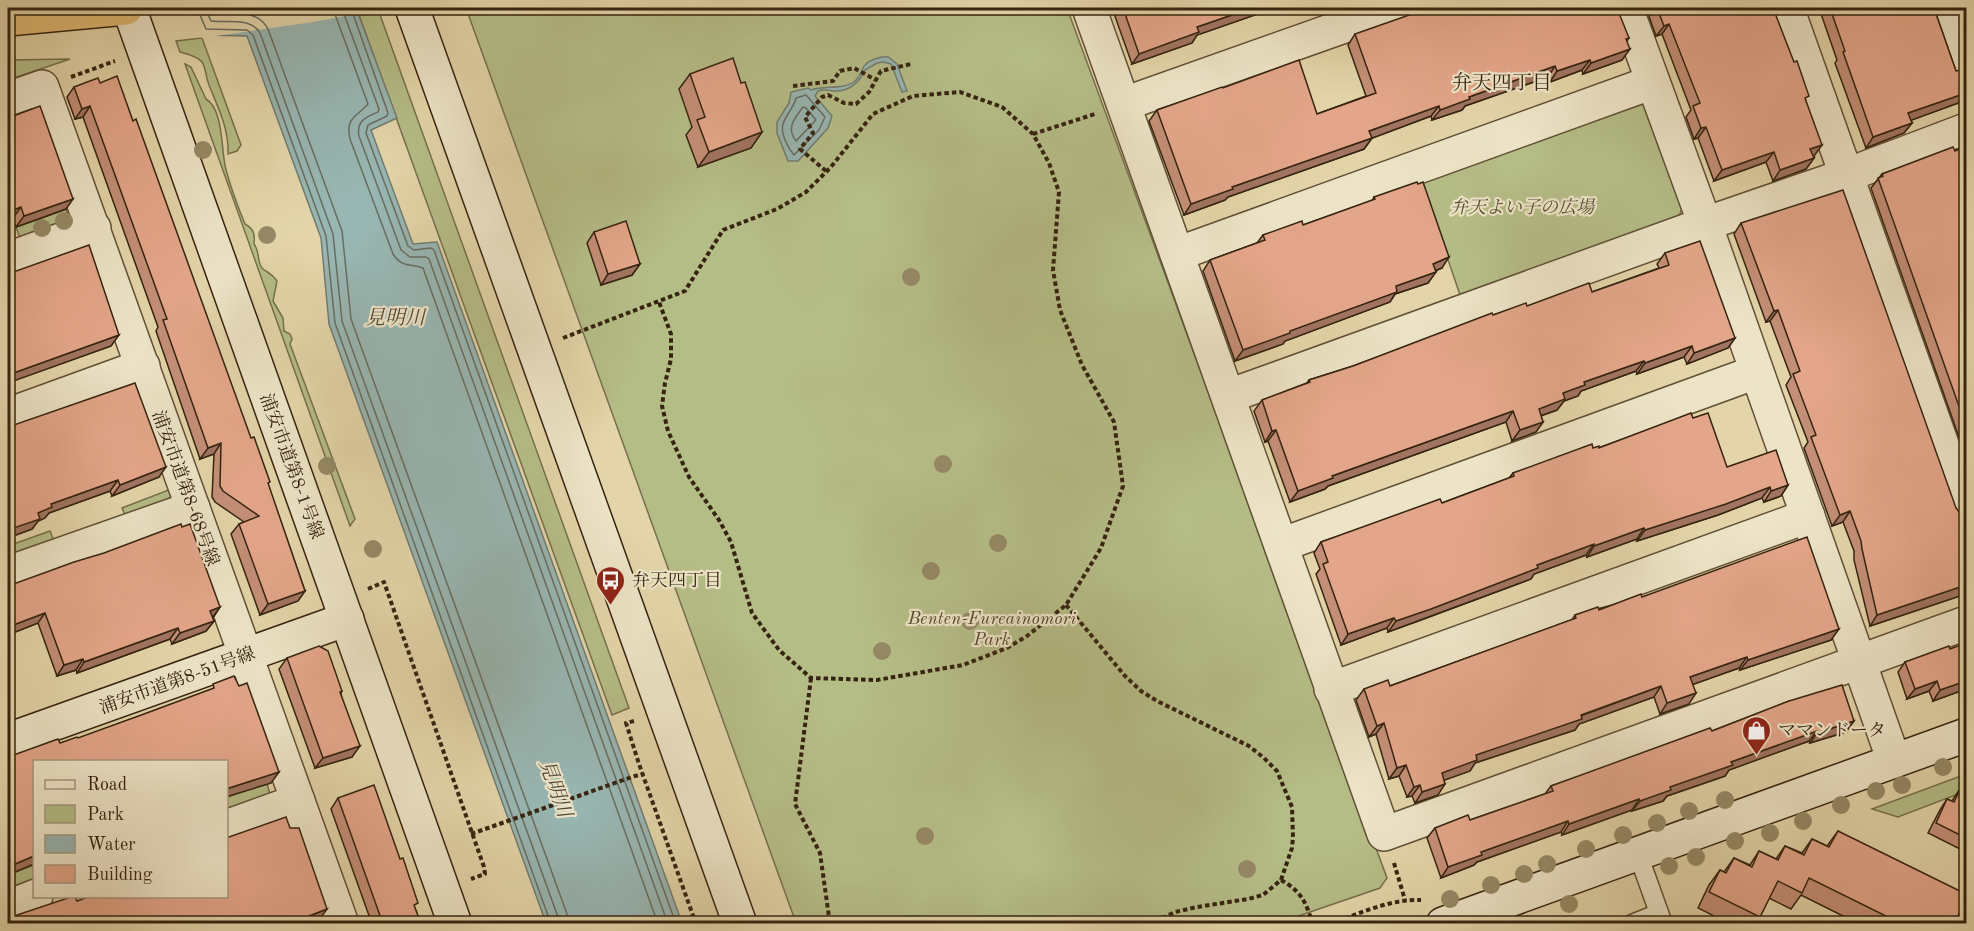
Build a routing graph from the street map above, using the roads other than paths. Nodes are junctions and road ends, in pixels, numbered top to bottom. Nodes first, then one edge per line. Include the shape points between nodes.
1 (128, 8) edge
2 (412, 8) edge
3 (1089, 8) edge
4 (1395, 8) edge
5 (1626, 8) edge
6 (1787, 8) edge
7 (1947, 8) edge
8 (8, 19) edge
9 (1966, 65) edge
10 (1653, 82) junction
11 (8, 99) edge
12 (1124, 105) junction
13 (1966, 130) edge
14 (1847, 175) junction
15 (1705, 224) junction
16 (94, 228) junction
17 (1177, 254) junction
18 (8, 259) edge
19 (143, 366) junction
20 (1756, 372) junction
21 (1229, 396) junction
22 (8, 415) edge
23 (193, 508) junction
24 (1966, 512) edge
25 (1808, 516) junction
26 (1281, 545) junction
27 (8, 573) edge
28 (347, 619) junction
29 (1966, 623) edge
30 (245, 656) junction
31 (1860, 662) junction
32 (1331, 689) junction
33 (1966, 735) edge
34 (8, 740) edge
35 (1894, 761) junction
36 (298, 801) junction
37 (228, 826) edge
38 (1638, 854) junction
39 (33, 898) edge
40 (8, 907) edge
41 (1661, 918) edge
42 (342, 924) edge
43 (455, 924) edge
44 (740, 924) edge
45 (1443, 924) edge
46 (1632, 924) edge

1 - 8 highway
1 - 28 street, 浦安市道第8-1号線
2 - 44 street
3 - 12 street
4 - 12 street
5 - 10 street
6 - 14 street
7 - 9 street
10 - 15 street
10 - 17 street
11 - 16 street, 浦安市道第8-68号線 via 42,87
12 - 17 street
13 - 14 street
14 - 15 street
14 - 24 street
15 - 20 street
15 - 21 street
16 - 18 street
16 - 19 street, 浦安市道第8-68号線
17 - 21 street
19 - 22 street
19 - 23 street, 浦安市道第8-68号線
20 - 25 street
20 - 26 street
21 - 26 street
23 - 27 street
23 - 30 street, 浦安市道第8-68号線
25 - 31 street
25 - 32 street
26 - 32 street
28 - 30 street, 浦安市道第8-51号線
28 - 43 street, 浦安市道第8-1号線
29 - 31 street
30 - 34 street, 浦安市道第8-51号線
30 - 36 street, 浦安市道第8-68号線
31 - 32 street via 1384,834
31 - 35 street
33 - 35 street
35 - 38 street
36 - 37 street
36 - 42 street, 浦安市道第8-68号線
38 - 41 lane
38 - 45 street
39 - 40 street
41 - 46 lane

